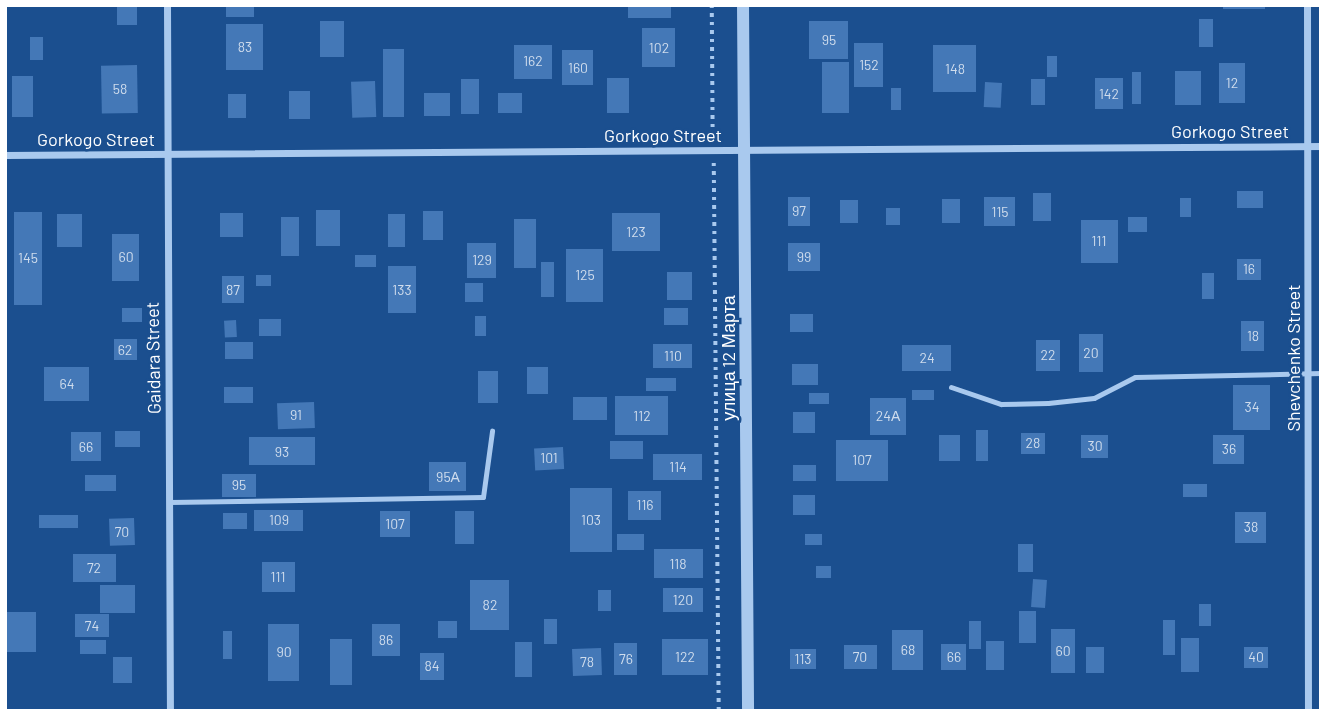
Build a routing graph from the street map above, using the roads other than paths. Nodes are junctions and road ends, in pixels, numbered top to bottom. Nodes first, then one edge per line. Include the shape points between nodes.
1 (167, 5) edge
2 (743, 5) edge
3 (1307, 5) edge
4 (1309, 146) junction
5 (1321, 146) edge
6 (744, 150) junction
7 (5, 155) edge
8 (166, 155) junction
9 (1309, 373) junction
10 (1321, 373) edge
11 (951, 387) dead end
12 (492, 431) dead end
13 (170, 502) junction
14 (170, 711) edge
15 (748, 711) edge
16 (1308, 711) edge

1 - 8 street, Gaidara Street
2 - 6 street, улица 12 Марта
3 - 4 street, Shevchenko Street
4 - 5 street, Gorkogo Street
4 - 6 street, Gorkogo Street
4 - 9 street, Shevchenko Street
6 - 8 street, Gorkogo Street
6 - 15 street, улица 12 Марта
7 - 8 street, Gorkogo Street
8 - 13 street, Gaidara Street
9 - 10 lane
9 - 11 lane via 1135,377 1094,398 1048,403 1001,404
9 - 16 street, Shevchenko Street
12 - 13 lane via 483,497
13 - 14 street, Gaidara Street

